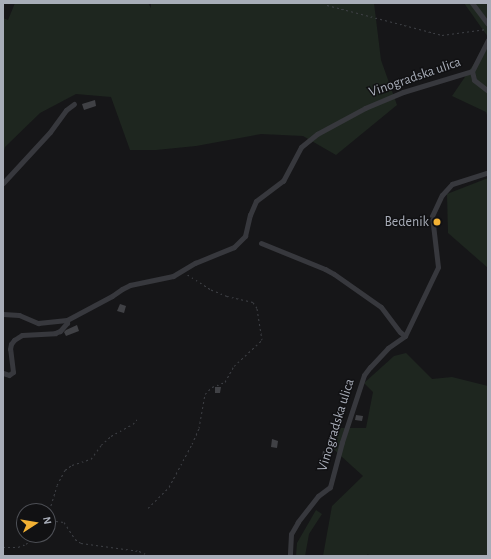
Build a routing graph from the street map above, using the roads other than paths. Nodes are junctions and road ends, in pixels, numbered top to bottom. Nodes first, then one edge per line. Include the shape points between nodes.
1 (472, 3) edge
2 (488, 24) edge
3 (488, 40) edge
4 (472, 71) junction
5 (488, 91) edge
6 (74, 104) dead end
7 (488, 172) edge
8 (3, 182) edge
9 (261, 243) dead end
10 (3, 314) edge
11 (67, 320) junction
12 (405, 336) junction
13 (3, 373) edge
14 (290, 556) edge

1 - 2 street
3 - 4 street
4 - 5 street via 474,80
4 - 11 street, Vinogradska ulica via 402,92 364,108 317,134 301,147 283,181 256,201 245,236 234,247 173,276 126,287
6 - 8 street
7 - 12 street via 452,184 442,195 432,216 438,267
9 - 12 street via 334,274 381,307
10 - 11 street, Vinogradska ulica via 19,315 38,323
11 - 13 street, Vinogradska ulica via 60,331 22,335 14,340 10,349 13,372 9,375
12 - 14 street, Vinogradska ulica via 388,348 364,375 330,487 318,496 291,534

